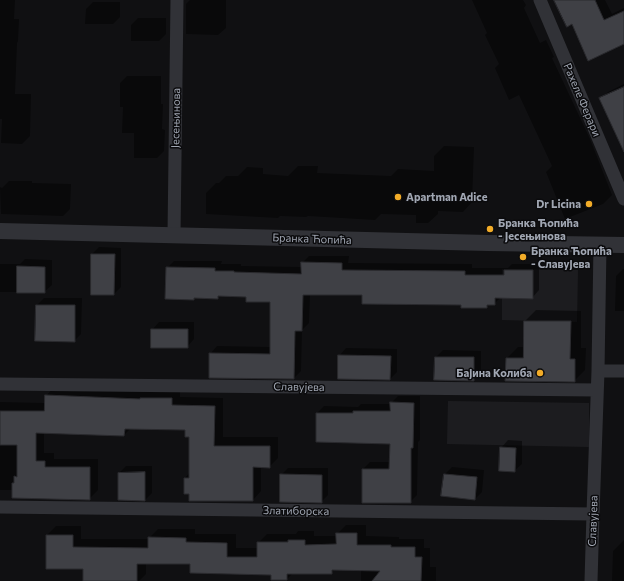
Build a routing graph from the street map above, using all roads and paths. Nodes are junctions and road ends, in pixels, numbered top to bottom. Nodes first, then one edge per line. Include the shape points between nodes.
1 (177, 0) edge
2 (540, 0) edge
3 (624, 199) edge
4 (0, 231) edge
5 (174, 235) junction
6 (600, 245) junction
7 (624, 245) edge
8 (598, 371) junction
9 (624, 371) edge
10 (0, 384) edge
11 (598, 390) junction
12 (0, 507) edge
13 (593, 514) junction
14 (591, 581) edge

1 - 5 street, Јесењинова
2 - 3 street, Рахеле Ферари
4 - 5 street, Бранка Ћопића
5 - 6 street, Бранка Ћопића
6 - 7 street, Бранка Ћопића
6 - 8 street, Славујева
8 - 9 street
8 - 11 street, Славујева
10 - 11 street, Славујева
11 - 13 street, Славујева
12 - 13 street, Златиборска
13 - 14 street, Славујева

